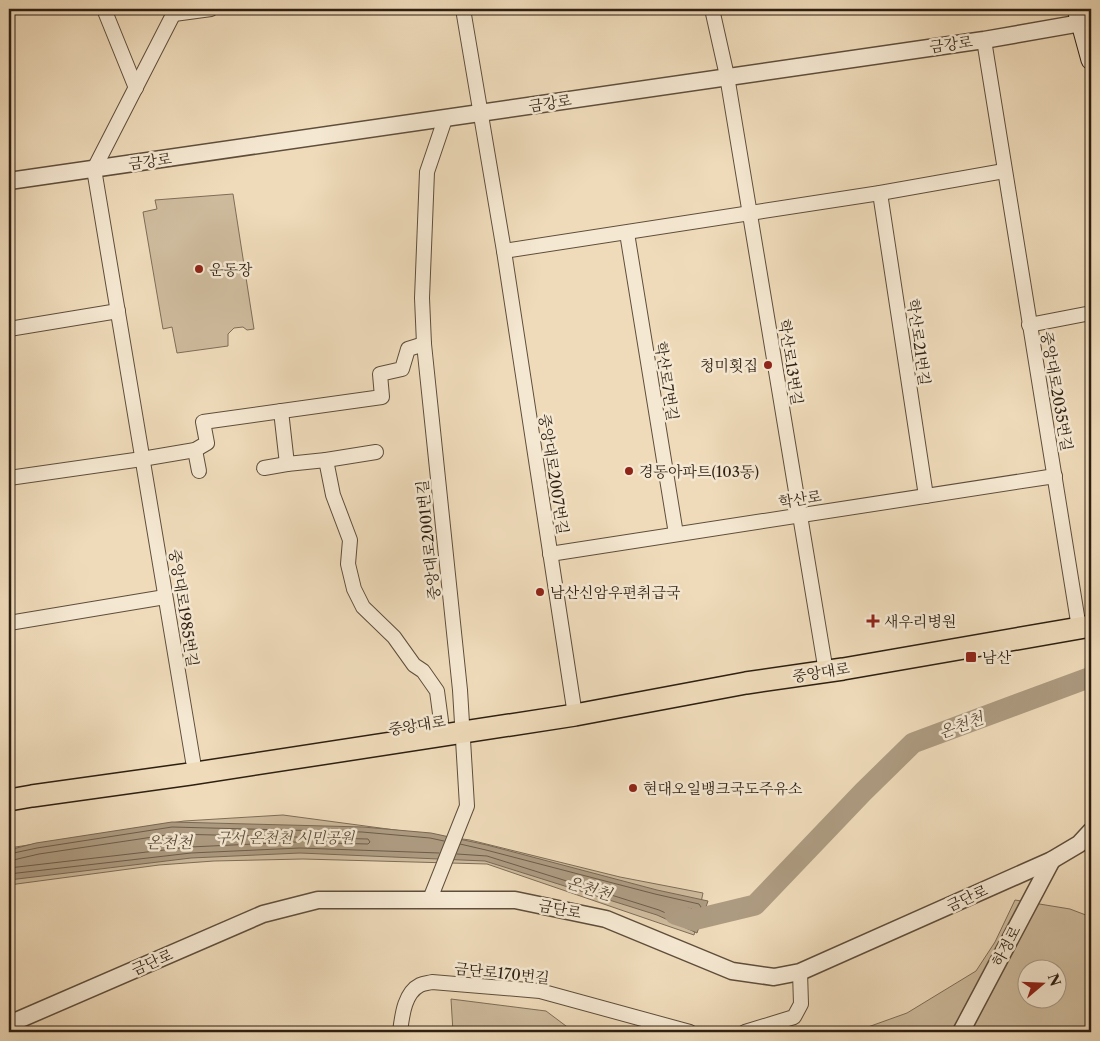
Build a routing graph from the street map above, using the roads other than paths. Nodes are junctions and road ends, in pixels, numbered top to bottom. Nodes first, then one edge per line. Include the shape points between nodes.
1 (104, 9) edge
2 (211, 9) edge
3 (463, 9) edge
4 (712, 9) edge
5 (175, 12) edge
6 (1083, 17) edge
7 (984, 40) junction
8 (1091, 60) edge
9 (727, 76) junction
10 (136, 88) junction
11 (480, 114) junction
12 (445, 119) junction
13 (94, 169) junction
14 (1004, 171) junction
15 (9, 181) edge
16 (880, 193) junction
17 (749, 213) junction
18 (627, 233) junction
19 (504, 251) junction
20 (118, 311) junction
21 (1091, 313) edge
22 (1029, 325) junction
23 (9, 329) edge
24 (424, 344) junction
25 (281, 411) junction
26 (195, 450) junction
27 (376, 452) dead end
28 (142, 459) junction
29 (326, 460) junction
30 (287, 464) junction
31 (264, 468) dead end
32 (199, 471) dead end
33 (1055, 476) junction
34 (9, 478) edge
35 (926, 496) junction
36 (800, 515) junction
37 (676, 534) junction
38 (550, 554) junction
39 (165, 597) junction
40 (1084, 622) edge
41 (9, 623) edge
42 (825, 664) junction
43 (574, 708) junction
44 (455, 723) junction
45 (193, 761) junction
46 (9, 787) edge
47 (9, 800) edge
48 (1091, 831) edge
49 (1052, 860) junction
50 (430, 900) junction
51 (800, 972) junction
52 (9, 1024) edge
53 (400, 1032) edge
54 (690, 1032) edge
55 (745, 1032) edge
56 (961, 1032) edge

1 - 10 street
2 - 5 street
3 - 11 street, 중앙대로2007번길
4 - 9 street, 학산로13번길
5 - 10 street
6 - 7 street, 금강로
6 - 8 main road
7 - 9 street, 금강로
7 - 14 street, 중앙대로2035번길
9 - 11 street, 금강로
9 - 17 street, 학산로13번길
10 - 13 street
11 - 12 street, 금강로
11 - 19 street, 중앙대로2007번길
12 - 13 street, 금강로
12 - 24 street, 중앙대로2001번길 via 427,172 422,298
13 - 15 street, 금강로
13 - 20 street, 중앙대로1985번길
14 - 16 street
14 - 22 street, 중앙대로2035번길
16 - 17 street
16 - 35 street, 학산로21번길
17 - 18 street
17 - 36 street, 학산로13번길
18 - 19 street
18 - 37 street, 학산로7번길
19 - 38 street, 중앙대로2007번길
20 - 23 street
20 - 28 street, 중앙대로1985번길
21 - 22 street
22 - 33 street, 중앙대로2035번길
24 - 25 street via 408,349 402,369 380,374 382,397
24 - 44 street, 중앙대로2001번길 via 460,690
25 - 26 street via 203,422 207,443
25 - 30 street
26 - 28 street
26 - 32 street
27 - 29 street
28 - 34 street
28 - 39 street, 중앙대로1985번길
29 - 30 street
29 - 44 street via 333,495 350,540 348,564 354,589 364,607 394,637 414,665 423,671
30 - 31 street
33 - 35 street, 학산로
33 - 40 street, 중앙대로2035번길
35 - 36 street, 학산로
36 - 37 street, 학산로
36 - 42 street, 중앙대로
37 - 38 street, 학산로
38 - 43 street, 중앙대로2007번길
39 - 41 street
39 - 45 street, 중앙대로1985번길
40 - 42 main road, 중앙대로
42 - 43 main road, 중앙대로 via 746,683
43 - 44 main road, 중앙대로
44 - 45 main road, 중앙대로
44 - 47 main road, 중앙대로 via 190,774
44 - 50 street, 중앙대로 via 467,806
45 - 46 main road, 중앙대로
48 - 49 street, 금단로 via 1078,844
49 - 51 street, 금단로
49 - 56 street, 하정로
50 - 51 street, 금단로 via 515,900 606,919 732,970 774,977
50 - 52 street, 금단로 via 318,900 263,914
51 - 55 street via 801,1004 794,1017
53 - 54 street, 금단로170번길 via 404,1008 411,994 420,985 432,982 540,991

